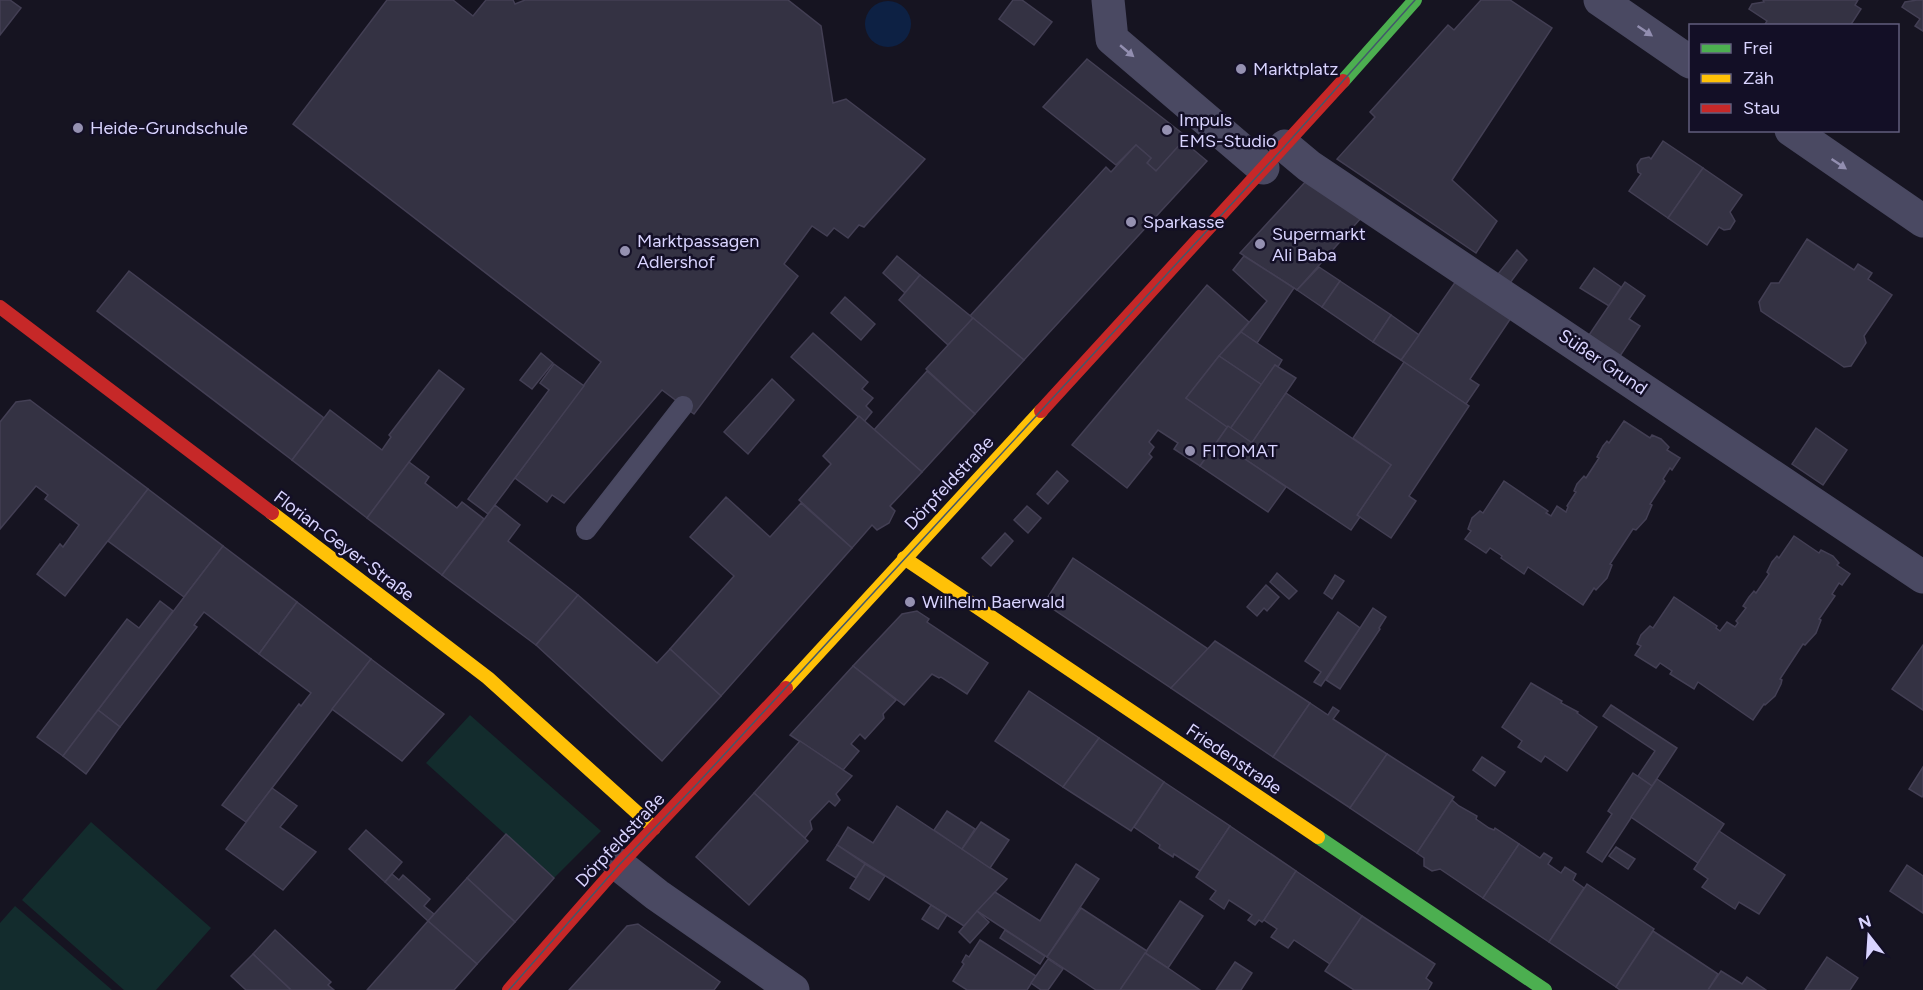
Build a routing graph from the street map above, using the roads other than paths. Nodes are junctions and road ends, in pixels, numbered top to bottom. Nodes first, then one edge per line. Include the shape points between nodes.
1 (1108, 0) edge
2 (1415, 0) edge
3 (1600, 0) edge
4 (1689, 61) edge
5 (1794, 132) edge
6 (1274, 157) junction
7 (1923, 221) edge
8 (4, 318) edge
9 (683, 406) dead end
10 (586, 530) dead end
11 (904, 558) junction
12 (1923, 577) edge
13 (654, 828) junction
14 (619, 865) junction
15 (509, 990) edge
16 (794, 990) edge
17 (1545, 990) edge

1 -> 6 street, Süßer Grund via 1112,39
2 - 6 street, Dörpfeldstraße
3 -> 4 street
5 -> 7 street
6 - 11 street, Dörpfeldstraße
6 - 12 street, Süßer Grund via 1319,172
8 - 13 street, Florian-Geyer-Straße via 488,678
9 - 10 lane
11 - 13 street, Dörpfeldstraße
11 - 17 street, Friedenstraße
13 - 14 street, Dörpfeldstraße
14 - 15 street, Dörpfeldstraße
14 - 16 street

